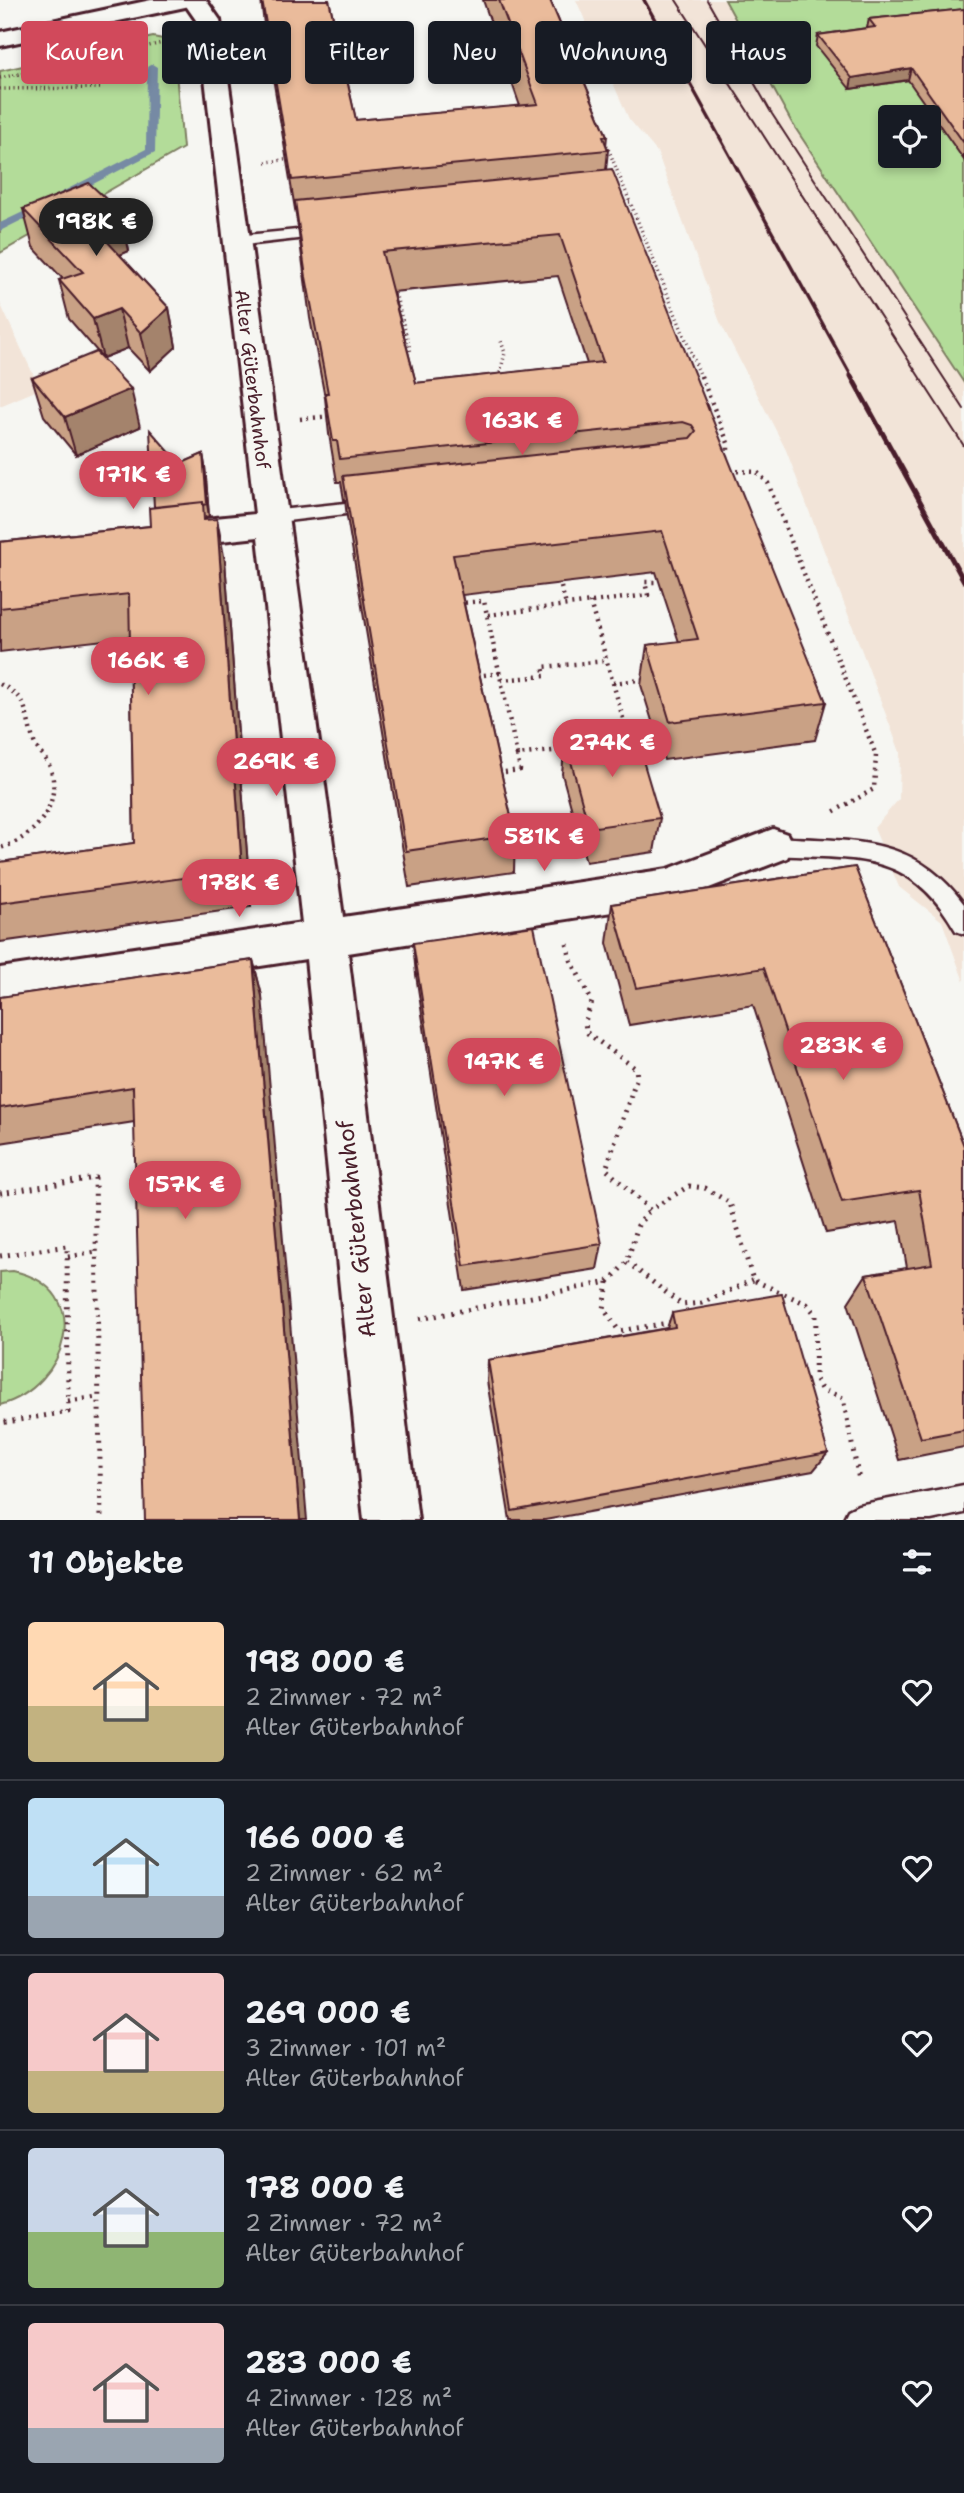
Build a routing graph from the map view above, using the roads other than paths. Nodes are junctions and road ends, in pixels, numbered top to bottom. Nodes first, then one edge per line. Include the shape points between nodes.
1 (185, 0) edge
2 (194, 0) edge
3 (0, 39) edge
4 (340, 231) edge
5 (236, 241) junction
6 (387, 504) edge
7 (271, 520) junction
8 (135, 538) edge
9 (773, 846) joint
10 (964, 924) edge
11 (325, 939) junction
12 (0, 987) edge
13 (964, 1499) edge
14 (864, 1519) edge
15 (391, 1520) edge

1 - 3 street
2 - 5 street, Alter Güterbahnhof via 210,28
4 - 5 lane
5 - 7 street, Alter Güterbahnhof
6 - 7 lane
7 - 8 street
7 - 11 street, Alter Güterbahnhof
9 - 10 lane via 885,854 935,885 954,904
9 - 11 street via 670,886
11 - 12 street
11 - 15 street, Alter Güterbahnhof
13 - 14 lane

